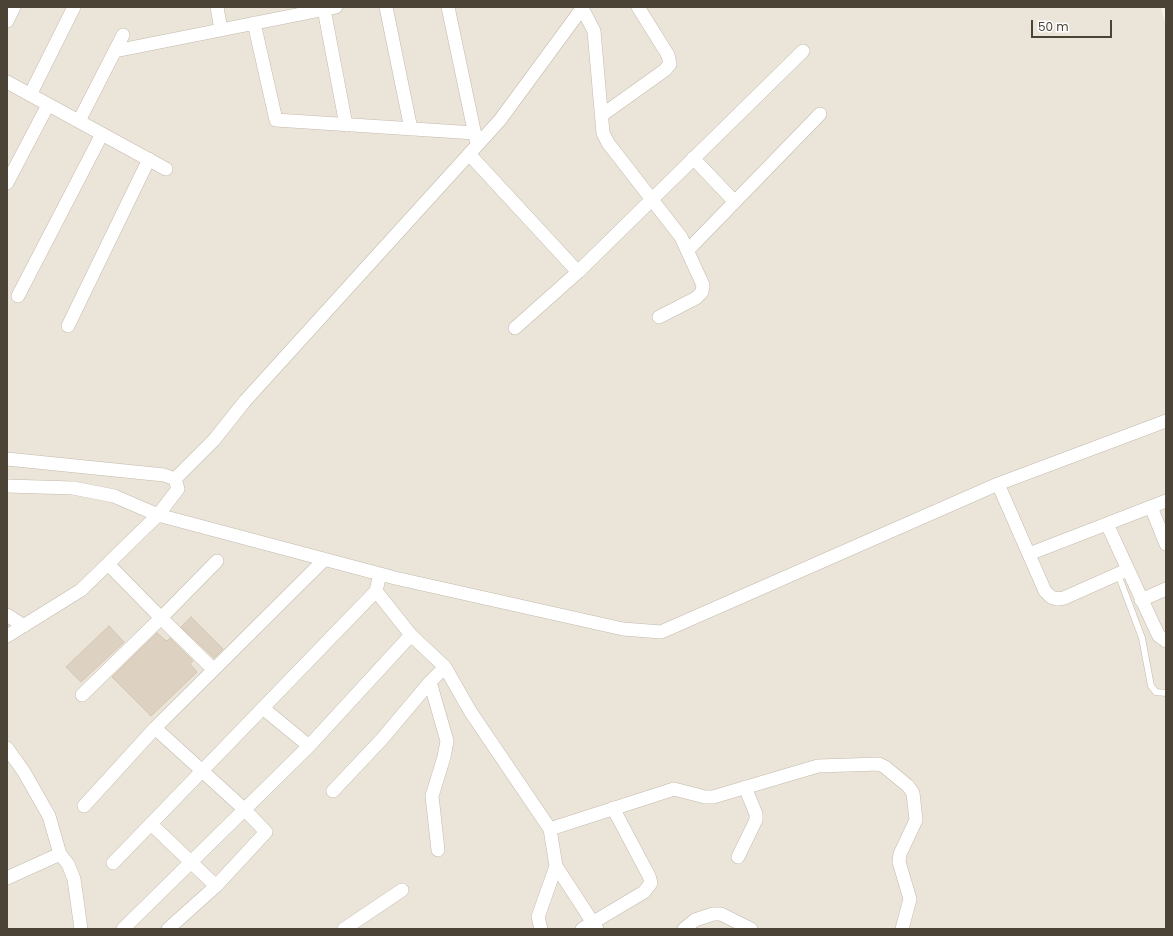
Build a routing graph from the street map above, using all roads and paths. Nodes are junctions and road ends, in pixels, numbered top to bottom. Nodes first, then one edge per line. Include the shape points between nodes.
1 (14, 7) edge
2 (74, 7) edge
3 (217, 7) edge
4 (386, 7) edge
5 (448, 7) edge
6 (583, 7) edge
7 (638, 7) edge
8 (330, 8) edge
9 (7, 21) edge
10 (254, 23) junction
11 (221, 30) junction
12 (123, 35) dead end
13 (115, 50) junction
14 (802, 51) dead end
15 (7, 82) edge
16 (30, 95) junction
17 (48, 105) junction
18 (820, 114) dead end
19 (602, 115) junction
20 (79, 121) junction
21 (346, 125) junction
22 (411, 129) junction
23 (102, 134) junction
24 (474, 144) junction
25 (692, 158) junction
26 (149, 159) junction
27 (166, 169) dead end
28 (7, 183) edge
29 (651, 198) junction
30 (734, 201) junction
31 (688, 250) junction
32 (578, 272) junction
33 (18, 296) dead end
34 (659, 317) dead end
35 (68, 326) dead end
36 (515, 328) dead end
37 (1166, 421) edge
38 (7, 459) edge
39 (177, 484) junction
40 (998, 484) junction
41 (7, 486) edge
42 (1166, 500) edge
43 (1150, 507) junction
44 (158, 515) junction
45 (1107, 524) junction
46 (1166, 544) edge
47 (1029, 554) junction
48 (324, 560) junction
49 (217, 561) dead end
50 (109, 565) junction
51 (1123, 572) junction
52 (380, 574) junction
53 (1166, 589) edge
54 (376, 591) junction
55 (1142, 600) junction
56 (7, 615) edge
57 (161, 618) junction
58 (24, 626) junction
59 (411, 635) junction
60 (7, 636) edge
61 (1166, 641) edge
62 (445, 667) junction
63 (213, 669) junction
64 (430, 682) junction
65 (1166, 694) edge
66 (82, 695) dead end
67 (264, 709) junction
68 (155, 728) junction
69 (309, 746) junction
70 (7, 748) edge
71 (11, 761) edge
72 (201, 770) junction
73 (745, 787) junction
74 (333, 791) dead end
75 (84, 806) dead end
76 (613, 808) junction
77 (244, 809) junction
78 (151, 824) junction
79 (550, 829) junction
80 (438, 850) dead end
81 (60, 854) junction
82 (738, 857) dead end
83 (192, 862) junction
84 (113, 863) dead end
85 (556, 866) junction
86 (7, 878) edge
87 (216, 886) junction
88 (402, 890) dead end
89 (591, 927) edge
90 (81, 929) edge
91 (123, 929) edge
92 (168, 929) edge
93 (344, 929) edge
94 (541, 929) edge
95 (684, 929) edge
96 (752, 929) edge
97 (902, 929) edge

1 - 9 street
2 - 16 street
3 - 11 street
4 - 22 street
5 - 24 street
6 - 19 street via 594,31
6 - 24 street via 500,120
7 - 19 street via 668,55 670,64
8 - 10 street
8 - 21 street
10 - 11 street
10 - 21 street via 276,120
11 - 13 street
12 - 13 street
13 - 20 street
14 - 25 street
15 - 16 street
16 - 17 street
17 - 20 street
17 - 28 street
18 - 30 street
19 - 29 street via 603,133 608,143
20 - 23 street
21 - 22 street
22 - 24 street
23 - 26 street
23 - 33 street
24 - 32 street
24 - 39 street via 245,401
25 - 29 street
25 - 30 street
26 - 27 street
26 - 35 street
29 - 31 street
29 - 32 street
30 - 31 street
31 - 34 street via 703,285 702,292 696,298
32 - 36 street
37 - 40 street
38 - 39 street via 164,475
39 - 44 street via 170,500
40 - 47 street
40 - 52 street via 661,632 624,629
41 - 44 street via 73,488 114,496
42 - 43 street
43 - 45 street
43 - 46 street
44 - 48 street
44 - 50 street
45 - 47 street
45 - 51 street
47 - 51 street via 1045,591 1057,599
48 - 52 street
48 - 63 street
49 - 57 street
50 - 57 street
50 - 58 street via 80,590
51 - 55 street
51 - 65 lane via 1142,638 1151,686 1156,692
52 - 54 street
53 - 55 street
54 - 59 street
54 - 67 street
55 - 61 street via 1159,636
56 - 58 street
57 - 63 street
57 - 66 street
58 - 60 street
59 - 62 street
59 - 69 street
62 - 64 street
62 - 79 street via 470,711
63 - 68 street
64 - 74 street via 382,739
64 - 80 street via 447,741 432,796
67 - 69 street
67 - 72 street
68 - 72 street
68 - 75 street
69 - 77 street
70 - 71 street
71 - 81 street via 49,816
72 - 77 street
72 - 78 street
73 - 76 street via 705,797 674,789
73 - 82 street via 756,820
73 - 97 street via 818,766 879,764 908,786 913,794 916,820 900,854 900,868 910,899
76 - 79 street
76 - 89 street via 651,883 644,892
77 - 83 street
77 - 87 street via 266,832
78 - 83 street
78 - 84 street
79 - 85 street
81 - 86 street
81 - 90 street via 68,864 74,879
83 - 87 street
83 - 91 street
85 - 89 street
85 - 94 street via 538,917
87 - 92 street
88 - 93 street
95 - 96 street via 695,920 713,914 721,914

